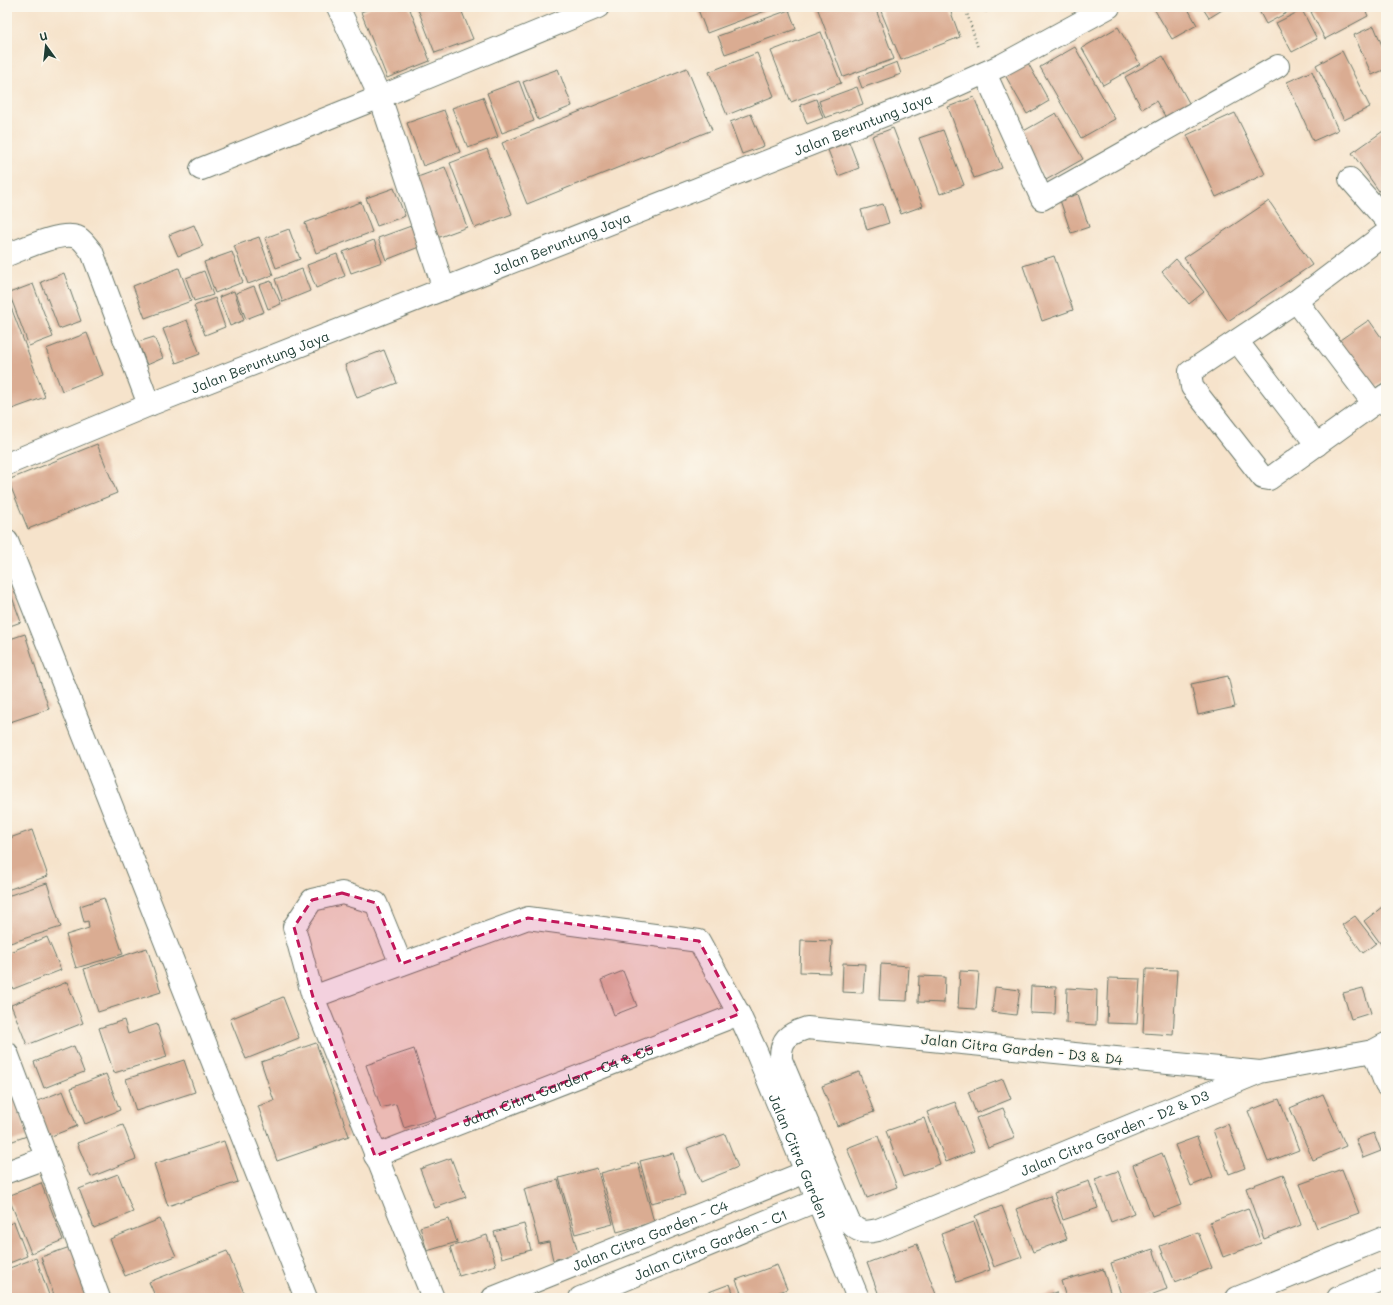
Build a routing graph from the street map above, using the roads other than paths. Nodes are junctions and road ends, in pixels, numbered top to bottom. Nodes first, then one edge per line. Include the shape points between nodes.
1 (338, 7) edge
2 (598, 7) edge
3 (1109, 7) edge
4 (1278, 66) dead end
5 (985, 73) junction
6 (380, 97) junction
7 (201, 169) dead end
8 (1350, 179) dead end
9 (1386, 220) edge
10 (1386, 233) edge
11 (7, 255) edge
12 (444, 289) junction
13 (1296, 301) junction
14 (1237, 340) junction
15 (1380, 400) edge
16 (149, 405) junction
17 (1317, 445) junction
18 (7, 464) edge
19 (7, 541) edge
20 (401, 964) junction
21 (313, 997) junction
22 (739, 1014) junction
23 (787, 1037) joint
24 (1379, 1048) edge
25 (7, 1053) edge
26 (1260, 1072) junction
27 (1386, 1085) edge
28 (375, 1156) junction
29 (45, 1158) junction
30 (7, 1172) edge
31 (806, 1172) junction
32 (818, 1200) junction
33 (862, 1232) joint
34 (1386, 1237) edge
35 (1386, 1278) edge
36 (99, 1298) edge
37 (306, 1298) edge
38 (433, 1298) edge
39 (493, 1298) edge
40 (580, 1298) edge
41 (858, 1298) edge
42 (1237, 1298) edge
43 (1338, 1298) edge

1 - 6 street
2 - 6 street
3 - 5 street, Jalan Beruntung Jaya
4 - 5 street via 1042,199
5 - 12 street, Jalan Beruntung Jaya via 933,96
6 - 7 street
6 - 12 street
8 - 9 street
10 - 13 street
11 - 16 street via 64,236 77,237 83,242 92,252
12 - 16 street, Jalan Beruntung Jaya
13 - 14 street
13 - 15 street
14 - 17 street
14 - 17 street via 1190,372 1192,387 1263,478 1273,477
15 - 17 street
16 - 18 street, Jalan Beruntung Jaya
19 - 37 street
20 - 21 street
20 - 21 street via 376,903 342,893 312,900 294,927
20 - 22 street, Jalan Citra Garden via 528,918 699,941
21 - 28 street
22 - 28 street, Jalan Citra Garden - C4 & C5
22 - 31 street, Jalan Citra Garden
23 - 26 street, Jalan Citra Garden - D3 & D4 via 807,1028
23 - 33 street, Jalan Citra Garden via 781,1048 781,1060 849,1222
24 - 26 street, Jalan Citra Garden - D2 & D3
24 - 27 street
25 - 29 street
26 - 33 street, Jalan Citra Garden - D2 & D3 via 878,1230
28 - 38 street
29 - 30 street
29 - 36 street
31 - 32 street, Jalan Citra Garden
31 - 39 street, Jalan Citra Garden - C4
32 - 40 street, Jalan Citra Garden - C1
32 - 41 street, Jalan Citra Garden
34 - 42 street
35 - 43 street

